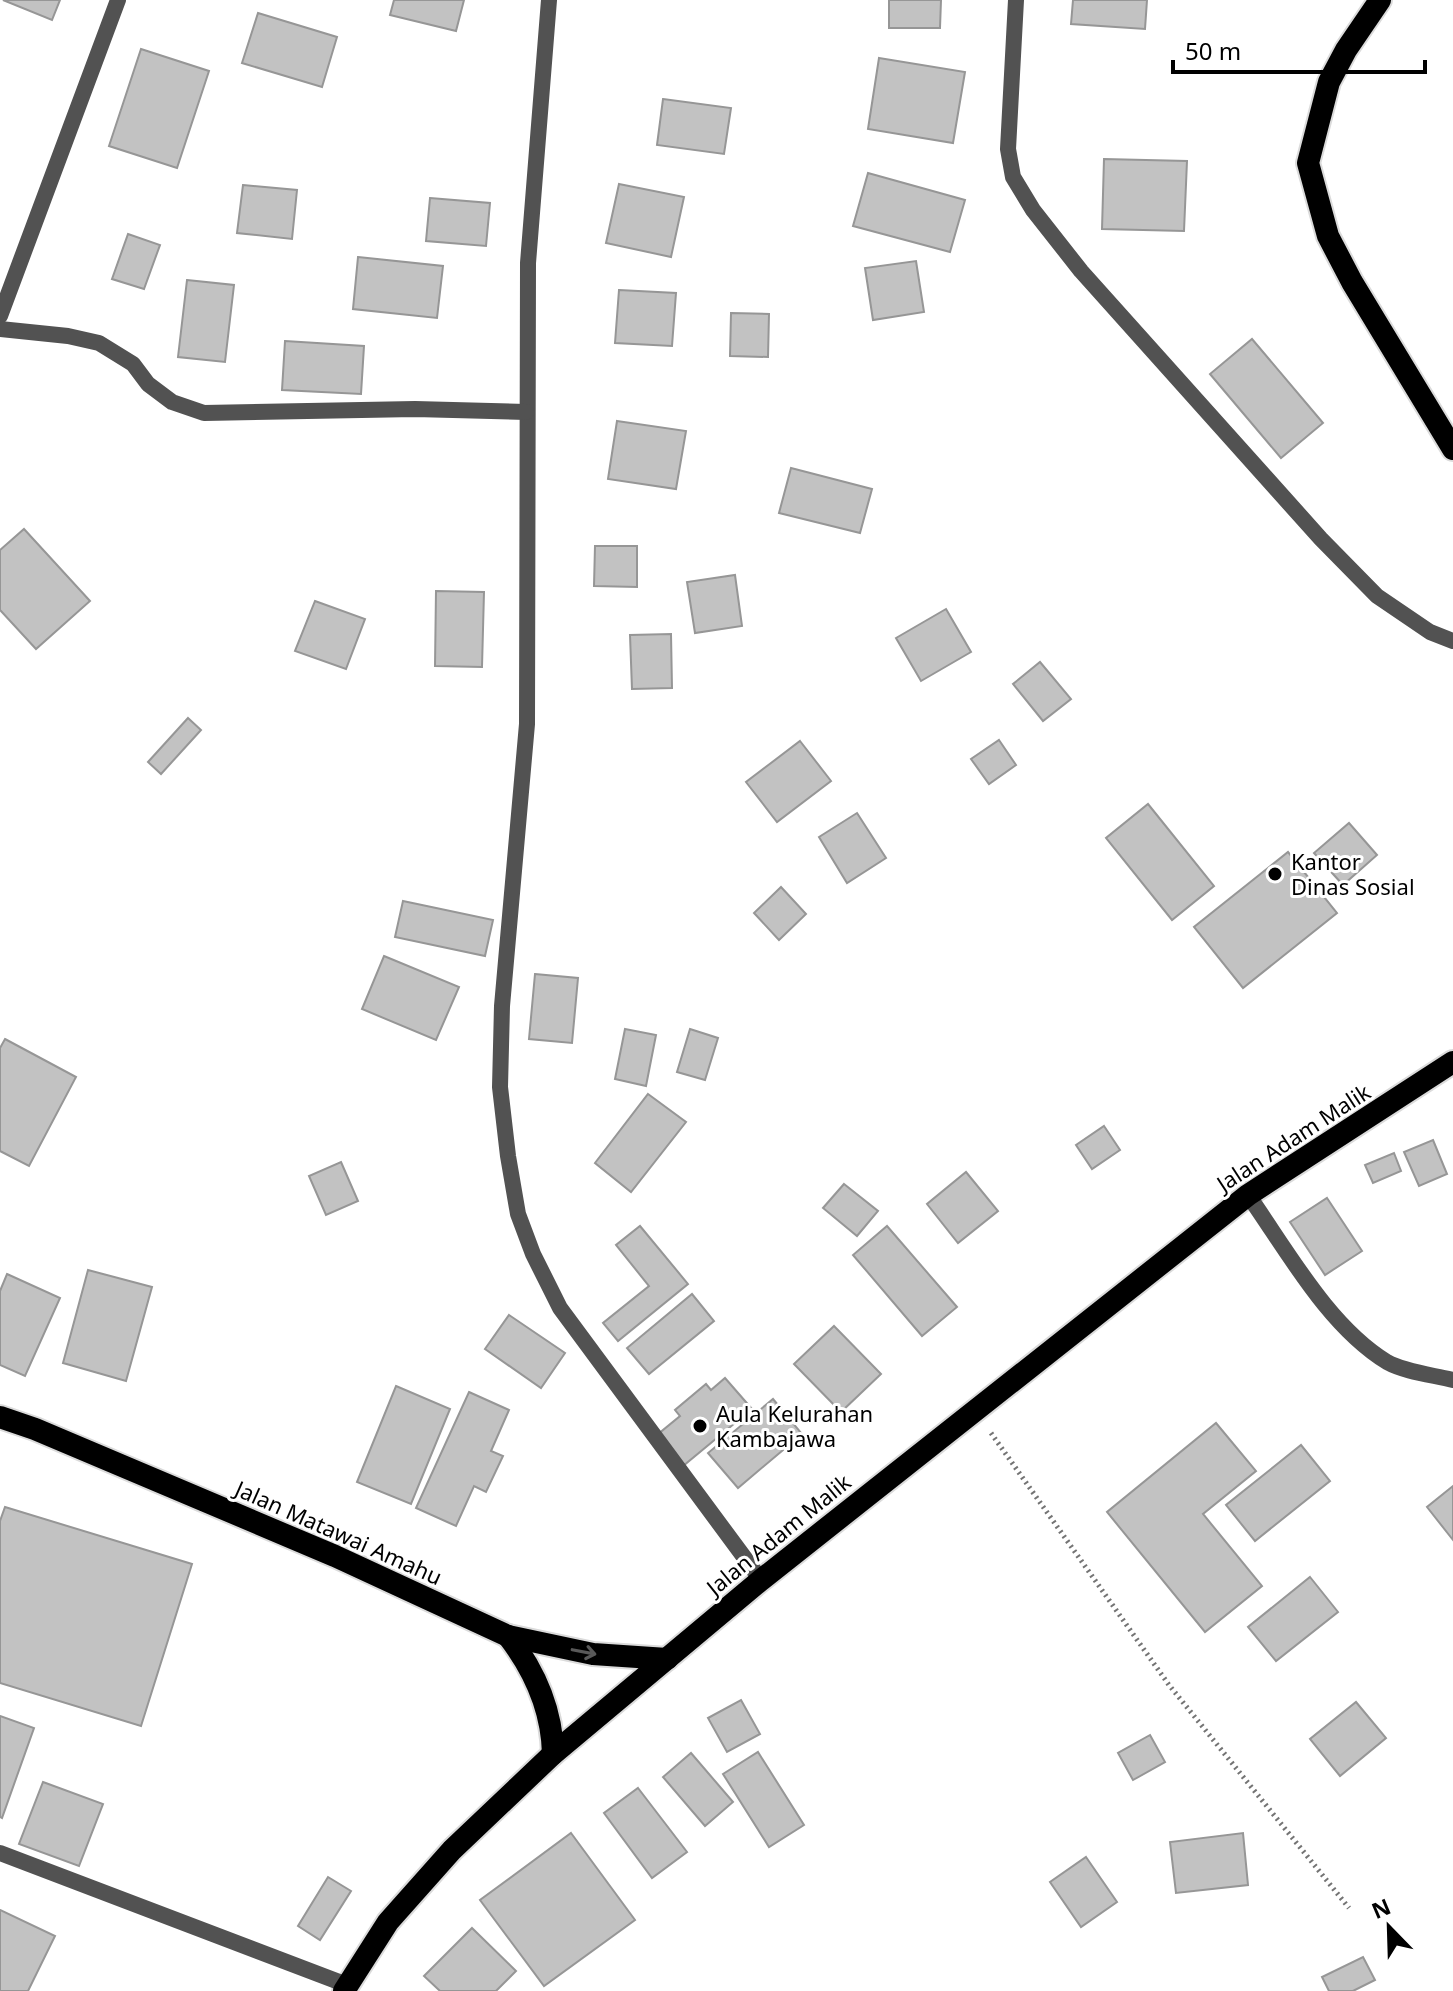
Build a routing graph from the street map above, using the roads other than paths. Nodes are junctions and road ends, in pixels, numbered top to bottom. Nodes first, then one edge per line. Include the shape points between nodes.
1 (118, 0) edge
2 (549, 0) edge
3 (1016, 0) edge
4 (1380, 0) edge
5 (0, 316) edge
6 (0, 329) edge
7 (526, 412) junction
8 (1453, 449) edge
9 (1453, 641) edge
10 (1453, 1062) edge
11 (1248, 1195) junction
12 (1453, 1380) edge
13 (0, 1417) edge
14 (761, 1580) junction
15 (508, 1636) junction
16 (667, 1659) junction
17 (553, 1754) junction
18 (0, 1853) edge
19 (346, 1988) edge

1 - 5 street
2 - 7 street via 528,263
3 - 9 street via 1008,149 1013,177 1033,210 1081,271 1321,539 1377,596
4 - 8 highway via 1329,82 1308,163 1328,236
6 - 7 street via 99,343 133,364 172,402 204,413
7 - 14 street via 527,724 502,1006 500,1087 518,1214 560,1308
10 - 11 highway, Jalan Adam Malik
11 - 12 street via 1326,1306 1360,1342 1389,1364
11 - 14 highway, Jalan Adam Malik
13 - 15 highway, Jalan Matawai Amahu via 335,1556
14 - 16 highway, Jalan Adam Malik
15 -> 16 highway, Jalan Matawai Amahu via 593,1654
15 - 17 highway via 537,1682 552,1729
16 - 17 highway, Jalan Adam Malik
17 - 19 highway, Jalan Adam Malik via 452,1850 388,1922
18 - 19 street

